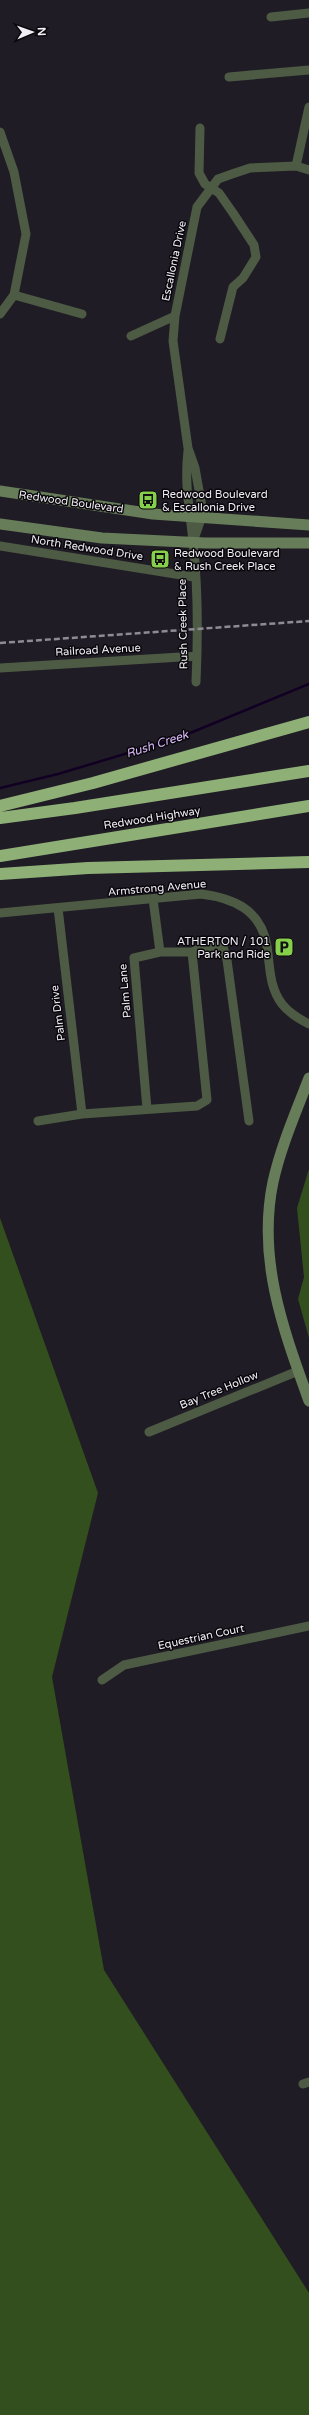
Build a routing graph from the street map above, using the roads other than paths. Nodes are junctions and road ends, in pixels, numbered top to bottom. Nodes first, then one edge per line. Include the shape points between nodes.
1 (309, 13) edge
2 (271, 17) dead end
3 (309, 70) edge
4 (229, 77) dead end
5 (309, 107) edge
6 (200, 128) dead end
7 (0, 132) edge
8 (296, 166) junction
9 (309, 170) edge
10 (210, 187) junction
11 (14, 295) junction
12 (0, 314) edge
13 (82, 314) dead end
14 (175, 316) junction
15 (131, 336) dead end
16 (220, 339) dead end
17 (188, 448) junction
18 (0, 491) edge
19 (188, 518) junction
20 (201, 519) junction
21 (0, 524) edge
22 (309, 525) edge
23 (193, 542) junction
24 (309, 543) edge
25 (0, 546) edge
26 (194, 578) junction
27 (197, 656) junction
28 (0, 668) edge
29 (196, 682) dead end
30 (309, 722) edge
31 (309, 771) edge
32 (0, 806) edge
33 (309, 806) edge
34 (0, 818) edge
35 (0, 856) edge
36 (309, 862) edge
37 (0, 874) edge
38 (153, 900) junction
39 (58, 908) junction
40 (0, 913) edge
41 (160, 952) junction
42 (192, 952) junction
43 (309, 1024) edge
44 (309, 1078) edge
45 (147, 1109) junction
46 (82, 1114) junction
47 (249, 1120) dead end
48 (38, 1121) dead end
49 (298, 1371) junction
50 (309, 1401) edge
51 (149, 1432) dead end
52 (309, 1626) edge
53 (102, 1680) dead end

1 - 2 street
3 - 4 street
5 - 8 street
6 - 10 street via 199,168 205,184
7 - 11 street via 14,172 26,234
8 - 9 street, Escallonia Drive
8 - 10 street, Escallonia Drive via 250,168 218,179
10 - 14 street, Escallonia Drive via 197,207
10 - 16 street via 219,193 254,245 256,257 243,278 233,287
11 - 12 street
11 - 13 street
14 - 15 street
14 - 17 street, Escallonia Drive via 173,341
17 - 19 street, Escallonia Drive
17 - 20 street, Escallonia Drive via 195,468
18 - 19 main road, Redwood Boulevard
19 - 20 main road, Redwood Boulevard
19 - 23 street, Escallonia Drive
20 - 22 main road, Redwood Boulevard
20 - 23 street, Escallonia Drive
21 - 23 main road via 102,538
23 - 24 main road
23 - 26 street, Rush Creek Place
25 - 26 street, North Redwood Drive
26 - 27 street, Rush Creek Place
27 - 28 street, Railroad Avenue
27 - 29 street, Rush Creek Place
30 - 32 highway via 93,783
31 - 34 highway, Redwood Highway
33 - 35 highway, Redwood Highway
36 - 37 highway via 88,868
38 - 39 street, Armstrong Avenue
38 - 41 street
38 - 43 street, Armstrong Avenue via 201,894 220,896 237,902 249,911 260,924 267,944 270,977 276,994 282,1005
39 - 40 street, Armstrong Avenue
39 - 46 street, Palm Drive
41 - 42 street, Palm Lane
41 - 45 street, Palm Lane via 134,958
42 - 45 street via 207,1100 197,1106
42 - 47 street, Palm Lane via 204,947 223,946 228,960
44 - 49 main road via 273,1182 267,1244 278,1312
45 - 46 street
46 - 48 street
49 - 50 main road
49 - 51 street, Bay Tree Hollow
52 - 53 street, Equestrian Court via 124,1665

